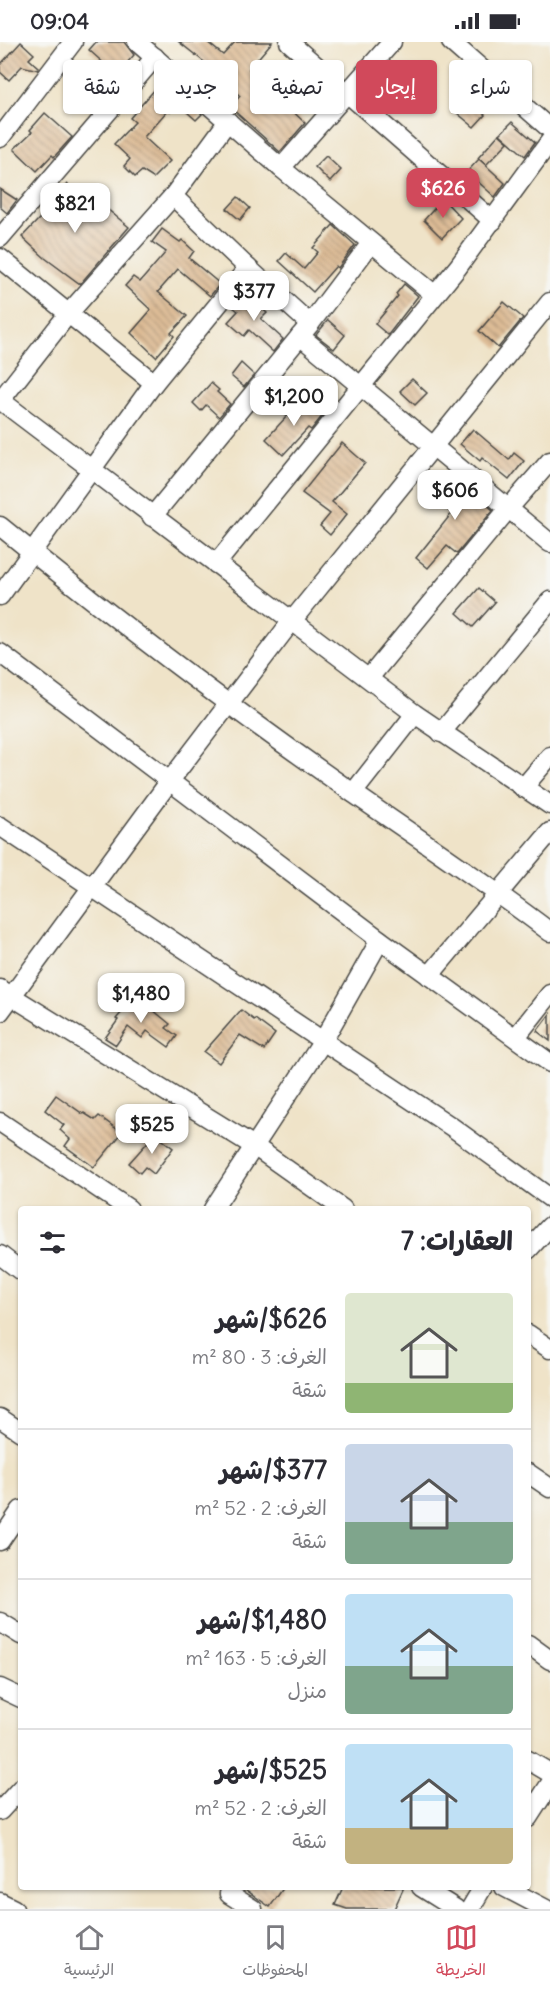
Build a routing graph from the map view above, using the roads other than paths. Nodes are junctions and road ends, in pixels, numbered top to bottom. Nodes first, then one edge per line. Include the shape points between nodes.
1 (73, 42) edge
2 (137, 42) edge
3 (290, 42) edge
4 (392, 42) edge
5 (451, 42) edge
6 (155, 57) junction
7 (346, 93) junction
8 (228, 121) junction
9 (550, 129) edge
10 (0, 138) edge
11 (550, 141) edge
12 (281, 168) junction
13 (173, 195) junction
14 (493, 221) junction
15 (0, 238) edge
16 (371, 243) junction
17 (0, 258) edge
18 (248, 268) junction
19 (435, 295) junction
20 (550, 302) edge
21 (68, 314) junction
22 (305, 330) junction
23 (154, 383) junction
24 (361, 387) junction
25 (0, 401) edge
26 (433, 446) junction
27 (550, 461) edge
28 (93, 469) junction
29 (509, 508) junction
30 (152, 517) junction
31 (0, 526) edge
32 (550, 543) edge
33 (32, 553) junction
34 (216, 564) junction
35 (0, 596) edge
36 (550, 601) edge
37 (291, 622) junction
38 (0, 653) edge
39 (369, 678) junction
40 (228, 704) junction
41 (415, 714) junction
42 (441, 733) junction
43 (550, 756) edge
44 (169, 782) junction
45 (523, 788) junction
46 (353, 793) junction
47 (550, 805) edge
48 (0, 826) edge
49 (550, 832) edge
50 (92, 888) junction
51 (498, 892) junction
52 (550, 932) edge
53 (380, 940) junction
54 (429, 976) junction
55 (6, 993) edge
56 (550, 994) edge
57 (0, 1012) edge
58 (516, 1037) junction
59 (323, 1041) junction
60 (550, 1063) edge
61 (0, 1122) edge
62 (254, 1146) junction
63 (550, 1198) edge
64 (125, 1206) edge
65 (215, 1206) edge
66 (339, 1206) edge
67 (550, 1226) edge
68 (531, 1247) edge
69 (0, 1255) edge
70 (18, 1269) edge
71 (531, 1337) edge
72 (550, 1349) edge
73 (0, 1418) edge
74 (18, 1430) edge
75 (531, 1475) edge
76 (550, 1488) edge
77 (18, 1515) edge
78 (0, 1542) edge
79 (0, 1622) edge
80 (18, 1633) edge
81 (531, 1646) edge
82 (550, 1660) edge
83 (0, 1688) edge
84 (18, 1697) edge
85 (531, 1762) edge
86 (550, 1773) edge
87 (550, 1784) edge
88 (531, 1813) edge
89 (426, 1890) edge
90 (481, 1890) edge
91 (510, 1890) edge
92 (228, 1897) edge
93 (0, 1902) edge
94 (14, 1909) edge
95 (253, 1909) edge
96 (456, 1909) edge
97 (470, 1909) edge
98 (546, 1909) edge

1 - 10 street
2 - 6 street
3 - 7 street
4 - 7 street
5 - 9 street
6 - 8 street
6 - 15 street
7 - 12 street
7 - 14 street
8 - 12 street
8 - 13 street
11 - 14 street
12 - 16 street
13 - 18 street
13 - 21 street
14 - 19 street
16 - 19 street
16 - 22 street
17 - 21 street
18 - 22 street
18 - 23 street
19 - 24 street
20 - 26 street
21 - 23 street
21 - 25 street
22 - 24 street
22 - 30 street
23 - 28 street
24 - 26 street
24 - 34 street
25 - 28 street
26 - 29 street
26 - 37 street
27 - 29 street
28 - 30 street
28 - 33 street
29 - 32 street
29 - 39 street
30 - 34 street
31 - 33 street
33 - 35 street
33 - 40 street
34 - 37 street
36 - 42 street
37 - 39 street
37 - 40 street
38 - 44 street
39 - 41 street
40 - 44 street
40 - 46 street
41 - 42 street
41 - 46 street
42 - 45 street
43 - 45 street
44 - 50 street
44 - 53 street
45 - 47 street
46 - 51 street
48 - 50 street
49 - 51 street
50 - 55 street
50 - 59 street
51 - 52 street
51 - 54 street
53 - 54 street
53 - 59 street
54 - 58 street
55 - 57 street
55 - 62 street
56 - 58 street
58 - 60 street
59 - 62 street
59 - 63 street
61 - 64 street
62 - 65 street
62 - 66 street
67 - 68 street
69 - 70 street
71 - 72 street
73 - 74 street
75 - 76 street
77 - 78 street
79 - 80 street
81 - 82 street
83 - 84 street
85 - 86 street
87 - 88 street
89 - 96 street
90 - 97 street
91 - 98 street
92 - 95 street
93 - 94 street

